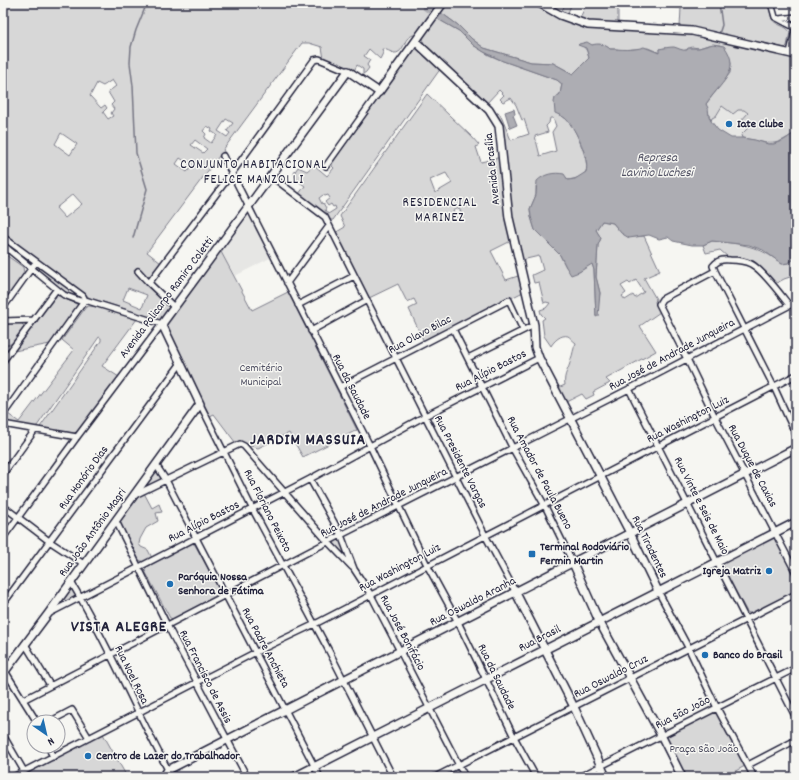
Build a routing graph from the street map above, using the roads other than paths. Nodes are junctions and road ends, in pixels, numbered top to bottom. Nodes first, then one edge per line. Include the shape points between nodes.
1 (539, 3) edge
2 (772, 3) edge
3 (440, 6) edge
4 (796, 17) edge
5 (779, 19) junction
6 (796, 27) edge
7 (416, 42) junction
8 (793, 54) edge
9 (348, 71) junction
10 (379, 92) junction
11 (223, 156) dead end
12 (326, 166) dead end
13 (232, 173) junction
14 (271, 176) junction
15 (248, 207) junction
16 (330, 226) junction
17 (4, 241) edge
18 (36, 262) junction
19 (32, 268) junction
20 (138, 271) dead end
21 (715, 271) junction
22 (354, 276) junction
23 (149, 283) junction
24 (287, 283) junction
25 (56, 290) junction
26 (85, 300) junction
27 (366, 300) junction
28 (796, 302) edge
29 (298, 305) junction
30 (789, 305) junction
31 (3, 308) edge
32 (174, 308) junction
33 (34, 320) junction
34 (3, 321) edge
35 (162, 324) junction
36 (534, 325) junction
37 (453, 329) junction
38 (744, 329) junction
39 (523, 330) junction
40 (311, 331) junction
41 (3, 350) edge
42 (11, 350) junction
43 (468, 358) junction
44 (539, 358) junction
45 (396, 359) junction
46 (687, 359) junction
47 (3, 361) edge
48 (181, 363) junction
49 (796, 375) edge
50 (340, 387) junction
51 (483, 387) junction
52 (774, 387) junction
53 (630, 390) junction
54 (200, 404) junction
55 (3, 415) edge
56 (425, 416) junction
57 (715, 417) junction
58 (571, 419) junction
59 (796, 420) edge
60 (790, 423) junction
61 (3, 424) edge
62 (35, 430) junction
63 (796, 435) edge
64 (77, 437) junction
65 (370, 446) junction
66 (659, 446) junction
67 (796, 448) edge
68 (513, 449) junction
69 (224, 451) junction
70 (156, 465) junction
71 (3, 474) edge
72 (745, 475) junction
73 (600, 476) junction
74 (457, 477) junction
75 (310, 479) junction
76 (166, 480) junction
77 (284, 492) junction
78 (135, 495) junction
79 (688, 504) junction
80 (3, 506) edge
81 (545, 506) junction
82 (399, 507) junction
83 (252, 508) junction
84 (18, 518) junction
85 (116, 521) junction
86 (796, 522) edge
87 (775, 532) junction
88 (630, 533) junction
89 (341, 535) junction
90 (485, 535) junction
91 (3, 538) edge
92 (196, 538) junction
93 (49, 541) junction
94 (328, 542) junction
95 (718, 562) junction
96 (573, 563) junction
97 (84, 564) junction
98 (427, 564) junction
99 (283, 566) junction
100 (139, 567) junction
101 (354, 569) junction
102 (796, 573) edge
103 (71, 582) junction
104 (658, 591) junction
105 (516, 593) junction
106 (796, 594) edge
107 (225, 595) junction
108 (371, 595) junction
109 (80, 597) junction
110 (3, 604) edge
111 (48, 614) junction
112 (746, 619) junction
113 (599, 621) junction
114 (458, 622) junction
115 (167, 624) junction
116 (315, 624) junction
117 (24, 644) junction
118 (544, 649) junction
119 (689, 649) junction
120 (256, 652) junction
121 (401, 652) junction
122 (110, 654) junction
123 (796, 668) edge
124 (4, 672) edge
125 (486, 678) junction
126 (630, 678) junction
127 (776, 678) junction
128 (344, 681) junction
129 (197, 683) junction
130 (50, 685) junction
131 (23, 700) junction
132 (430, 707) junction
133 (574, 707) junction
134 (716, 708) junction
135 (286, 710) junction
136 (138, 712) junction
137 (32, 714) edge
138 (64, 714) edge
139 (796, 718) edge
140 (3, 735) edge
141 (661, 735) junction
142 (372, 737) junction
143 (514, 737) junction
144 (89, 738) junction
145 (226, 740) junction
146 (796, 740) edge
147 (52, 754) edge
148 (53, 757) junction
149 (459, 765) junction
150 (748, 765) junction
151 (315, 766) junction
152 (600, 766) junction
153 (24, 771) junction
154 (170, 774) edge
155 (13, 777) edge
156 (163, 777) edge
157 (246, 777) edge
158 (294, 777) edge
159 (320, 777) edge
160 (393, 777) edge
161 (435, 777) edge
162 (465, 777) edge
163 (536, 777) edge
164 (579, 777) edge
165 (606, 777) edge
166 (682, 777) edge
167 (754, 777) edge

1 - 8 street via 588,25 692,31
2 - 5 street via 774,15
3 - 7 street
4 - 5 street
5 - 6 street
6 - 8 street
7 - 10 street
7 - 36 street, Avenida Brasília via 489,110 499,126 509,218
9 - 10 street
9 - 13 street via 319,59 314,60
9 - 14 street, Avenida Policarpo Ramiro Coletti
10 - 12 street
11 - 13 street, Rua da Saudade
13 - 15 street, Rua da Saudade
13 - 23 street
14 - 15 street, Avenida Policarpo Ramiro Coletti
14 - 16 street, Rua Presidente Vargas via 325,217
15 - 24 street, Rua da Saudade
15 - 32 street, Avenida Policarpo Ramiro Coletti
16 - 22 street, Rua Presidente Vargas
16 - 24 street
17 - 18 street
17 - 19 street
18 - 19 street
18 - 26 street
19 - 25 street
19 - 31 street
20 - 23 street
21 - 30 street via 713,266 722,260 753,264
21 - 38 street
21 - 46 street, Rua Duque de Caxias via 662,299 659,304
22 - 27 street, Rua Presidente Vargas
22 - 29 street
23 - 32 street
24 - 29 street, Rua da Saudade
25 - 26 street via 80,301
25 - 33 street
26 - 35 street
26 - 55 street
27 - 40 street
27 - 45 street, Rua Presidente Vargas
28 - 30 street, Rua José de Andrade Junqueira
29 - 40 street, Rua da Saudade
30 - 38 street, Rua José de Andrade Junqueira
32 - 35 street, Avenida Policarpo Ramiro Coletti
33 - 34 street
33 - 42 street
35 - 48 street, Rua Floriano Peixoto
35 - 64 street, Avenida Policarpo Ramiro Coletti
36 - 39 street
36 - 44 street, Rua Tiradentes via 535,347
37 - 39 street, Rua Olavo Bilac via 509,300
37 - 43 street, Rua Amador de Paula Bueno
37 - 45 street, Rua Olavo Bilac
38 - 46 street, Rua José de Andrade Junqueira
38 - 52 street
39 - 43 street
40 - 50 street, Rua da Saudade
41 - 42 street
42 - 47 street
43 - 51 street, Rua Amador de Paula Bueno
44 - 51 street, Rua Alípio Bastos
44 - 58 street, Rua Tiradentes
45 - 50 street, Rua Olavo Bilac
45 - 56 street, Rua Presidente Vargas
46 - 53 street, Rua José de Andrade Junqueira
46 - 57 street, Rua Duque de Caxias
48 - 54 street, Rua Floriano Peixoto
48 - 93 street, Rua Honório Dias
49 - 52 street, Rua Washington Luiz
50 - 65 street, Rua da Saudade
51 - 56 street, Rua Alípio Bastos
51 - 68 street, Rua Amador de Paula Bueno
52 - 57 street, Rua Washington Luiz
52 - 60 street
53 - 58 street, Rua José de Andrade Junqueira
53 - 66 street, Rua Vinte e Seis de Maio
54 - 69 street, Rua Floriano Peixoto
54 - 70 street, Rua João Antônio Magri
56 - 65 street, Rua Alípio Bastos
56 - 74 street, Rua Presidente Vargas
57 - 66 street, Rua Washington Luiz
57 - 72 street, Rua Duque de Caxias
58 - 68 street, Rua José de Andrade Junqueira
58 - 73 street, Rua Tiradentes
59 - 60 street
60 - 63 street
61 - 62 street
62 - 64 street
62 - 71 street
64 - 84 street, Avenida Policarpo Ramiro Coletti
65 - 75 street, Rua Alípio Bastos
65 - 82 street, Rua da Saudade
66 - 73 street, Rua Washington Luiz
66 - 79 street, Rua Vinte e Seis de Maio
67 - 72 street, Rua Oswaldo Aranha
68 - 74 street, Rua José de Andrade Junqueira
68 - 81 street, Rua Amador de Paula Bueno
69 - 76 street
69 - 77 street via 240,444 244,446
69 - 83 street, Rua Floriano Peixoto
70 - 76 street, Rua Padre Anchieta
70 - 78 street, Rua João Antônio Magri
72 - 79 street, Rua Oswaldo Aranha
72 - 87 street, Rua Duque de Caxias
73 - 81 street, Rua Washington Luiz
73 - 88 street, Rua Tiradentes
74 - 82 street, Rua José de Andrade Junqueira
74 - 90 street, Rua Presidente Vargas
75 - 77 street, Rua Alípio Bastos
75 - 89 street, Rua José Bonifácio
76 - 78 street
76 - 92 street, Rua Padre Anchieta
77 - 83 street, Rua Alípio Bastos
77 - 94 street
78 - 85 street, Rua João Antônio Magri
79 - 88 street, Rua Oswaldo Aranha
79 - 95 street, Rua Vinte e Seis de Maio
80 - 84 street
81 - 90 street, Rua Washington Luiz
81 - 96 street, Rua Amador de Paula Bueno
82 - 89 street, Rua José de Andrade Junqueira
82 - 98 street, Rua da Saudade
83 - 92 street, Rua Alípio Bastos
83 - 99 street, Rua Floriano Peixoto
84 - 91 street, Avenida Policarpo Ramiro Coletti
84 - 93 street
85 - 97 street, Rua João Antônio Magri
85 - 100 street, Rua Francisco de Assis
86 - 87 street, Rua Brasil
87 - 95 street, Rua Brasil
87 - 102 street, Rua Duque de Caxias
88 - 96 street, Rua Oswaldo Aranha
88 - 104 street, Rua Tiradentes
89 - 94 street, Rua José de Andrade Junqueira
89 - 101 street, Rua José Bonifácio
90 - 98 street, Rua Washington Luiz
90 - 105 street, Rua Presidente Vargas
92 - 100 street, Rua Alípio Bastos
92 - 107 street, Rua Padre Anchieta
93 - 97 street
93 - 110 street, Rua Honório Dias
94 - 99 street, Rua José de Andrade Junqueira
94 - 101 street
95 - 104 street, Rua Brasil
95 - 112 street, Rua Vinte e Seis de Maio
96 - 105 street, Rua Oswaldo Aranha
96 - 113 street, Rua Amador de Paula Bueno
97 - 103 street, Rua João Antônio Magri
98 - 108 street, Rua Washington Luiz
98 - 114 street, Rua da Saudade
99 - 107 street, Rua José de Andrade Junqueira
99 - 116 street, Rua Floriano Peixoto
100 - 109 street, Rua Alípio Bastos
100 - 115 street, Rua Francisco de Assis
101 - 108 street, Rua José Bonifácio
103 - 109 street, Rua Noel Rosa
103 - 111 street, Rua João Antônio Magri
104 - 113 street, Rua Brasil
104 - 119 street, Rua Tiradentes
105 - 114 street, Rua Oswaldo Aranha
105 - 118 street, Rua Presidente Vargas
106 - 112 street, Rua Oswaldo Cruz
107 - 115 street, Rua José de Andrade Junqueira
107 - 120 street, Rua Padre Anchieta
108 - 116 street, Rua Washington Luiz
108 - 121 street, Rua José Bonifácio
109 - 111 street, Rua Alípio Bastos
109 - 122 street, Rua Noel Rosa
111 - 117 street, Rua João Antônio Magri
112 - 119 street, Rua Oswaldo Cruz
112 - 127 street, Rua Vinte e Seis de Maio
113 - 118 street, Rua Brasil
113 - 126 street, Rua Amador de Paula Bueno
114 - 121 street, Rua Oswaldo Aranha
114 - 125 street, Rua da Saudade
115 - 122 street, Rua José de Andrade Junqueira
115 - 129 street, Rua Francisco de Assis
116 - 120 street, Rua Washington Luiz
116 - 128 street, Rua Floriano Peixoto
117 - 124 street, Rua João Antônio Magri
117 - 130 street
118 - 125 street, Rua Brasil
118 - 133 street, Rua Presidente Vargas
119 - 126 street, Rua Oswaldo Cruz
119 - 134 street, Rua Tiradentes
120 - 129 street, Rua Washington Luiz
120 - 135 street, Rua Padre Anchieta
121 - 128 street, Rua Oswaldo Aranha
121 - 132 street, Rua José Bonifácio
122 - 130 street, Rua José de Andrade Junqueira
122 - 136 street, Rua Noel Rosa
123 - 127 street, Rua São João
124 - 131 street
125 - 132 street, Rua Brasil
125 - 143 street, Rua da Saudade
126 - 133 street, Rua Oswaldo Cruz
126 - 141 street, Rua Amador de Paula Bueno
127 - 134 street, Rua São João
127 - 139 street, Rua Vinte e Seis de Maio
128 - 135 street, Rua Oswaldo Aranha
128 - 142 street, Rua Floriano Peixoto
129 - 136 street, Rua Washington Luiz
129 - 145 street, Rua Francisco de Assis
130 - 131 street, Rua José de Andrade Junqueira
131 - 137 street
132 - 142 street, Rua Brasil
132 - 149 street, Rua José Bonifácio
133 - 143 street, Rua Oswaldo Cruz
133 - 152 street, Rua Presidente Vargas
134 - 141 street, Rua São João
134 - 150 street, Rua Tiradentes
135 - 145 street, Rua Oswaldo Aranha
135 - 151 street, Rua Padre Anchieta
136 - 144 street, Rua Washington Luiz
136 - 154 street, Rua Noel Rosa
138 - 144 street via 72,710
140 - 153 street
141 - 152 street, Rua São João
141 - 166 street, Rua Amador de Paula Bueno
142 - 151 street, Rua Brasil
142 - 160 street, Rua Floriano Peixoto
143 - 149 street, Rua Oswaldo Cruz
143 - 163 street, Rua da Saudade
144 - 148 street, Rua Washington Luiz
145 - 154 street, Rua Oswaldo Aranha
145 - 157 street, Rua Francisco de Assis
146 - 150 street
147 - 148 street
148 - 153 street, Rua Washington Luiz
149 - 161 street, Rua Oswaldo Cruz
149 - 162 street, Rua José Bonifácio
150 - 167 street, Rua Tiradentes
151 - 158 street, Rua Brasil
151 - 159 street, Rua Padre Anchieta
152 - 164 street, Rua São João
152 - 165 street, Rua Presidente Vargas
153 - 155 street, Rua Washington Luiz
154 - 156 street, Rua Oswaldo Aranha

